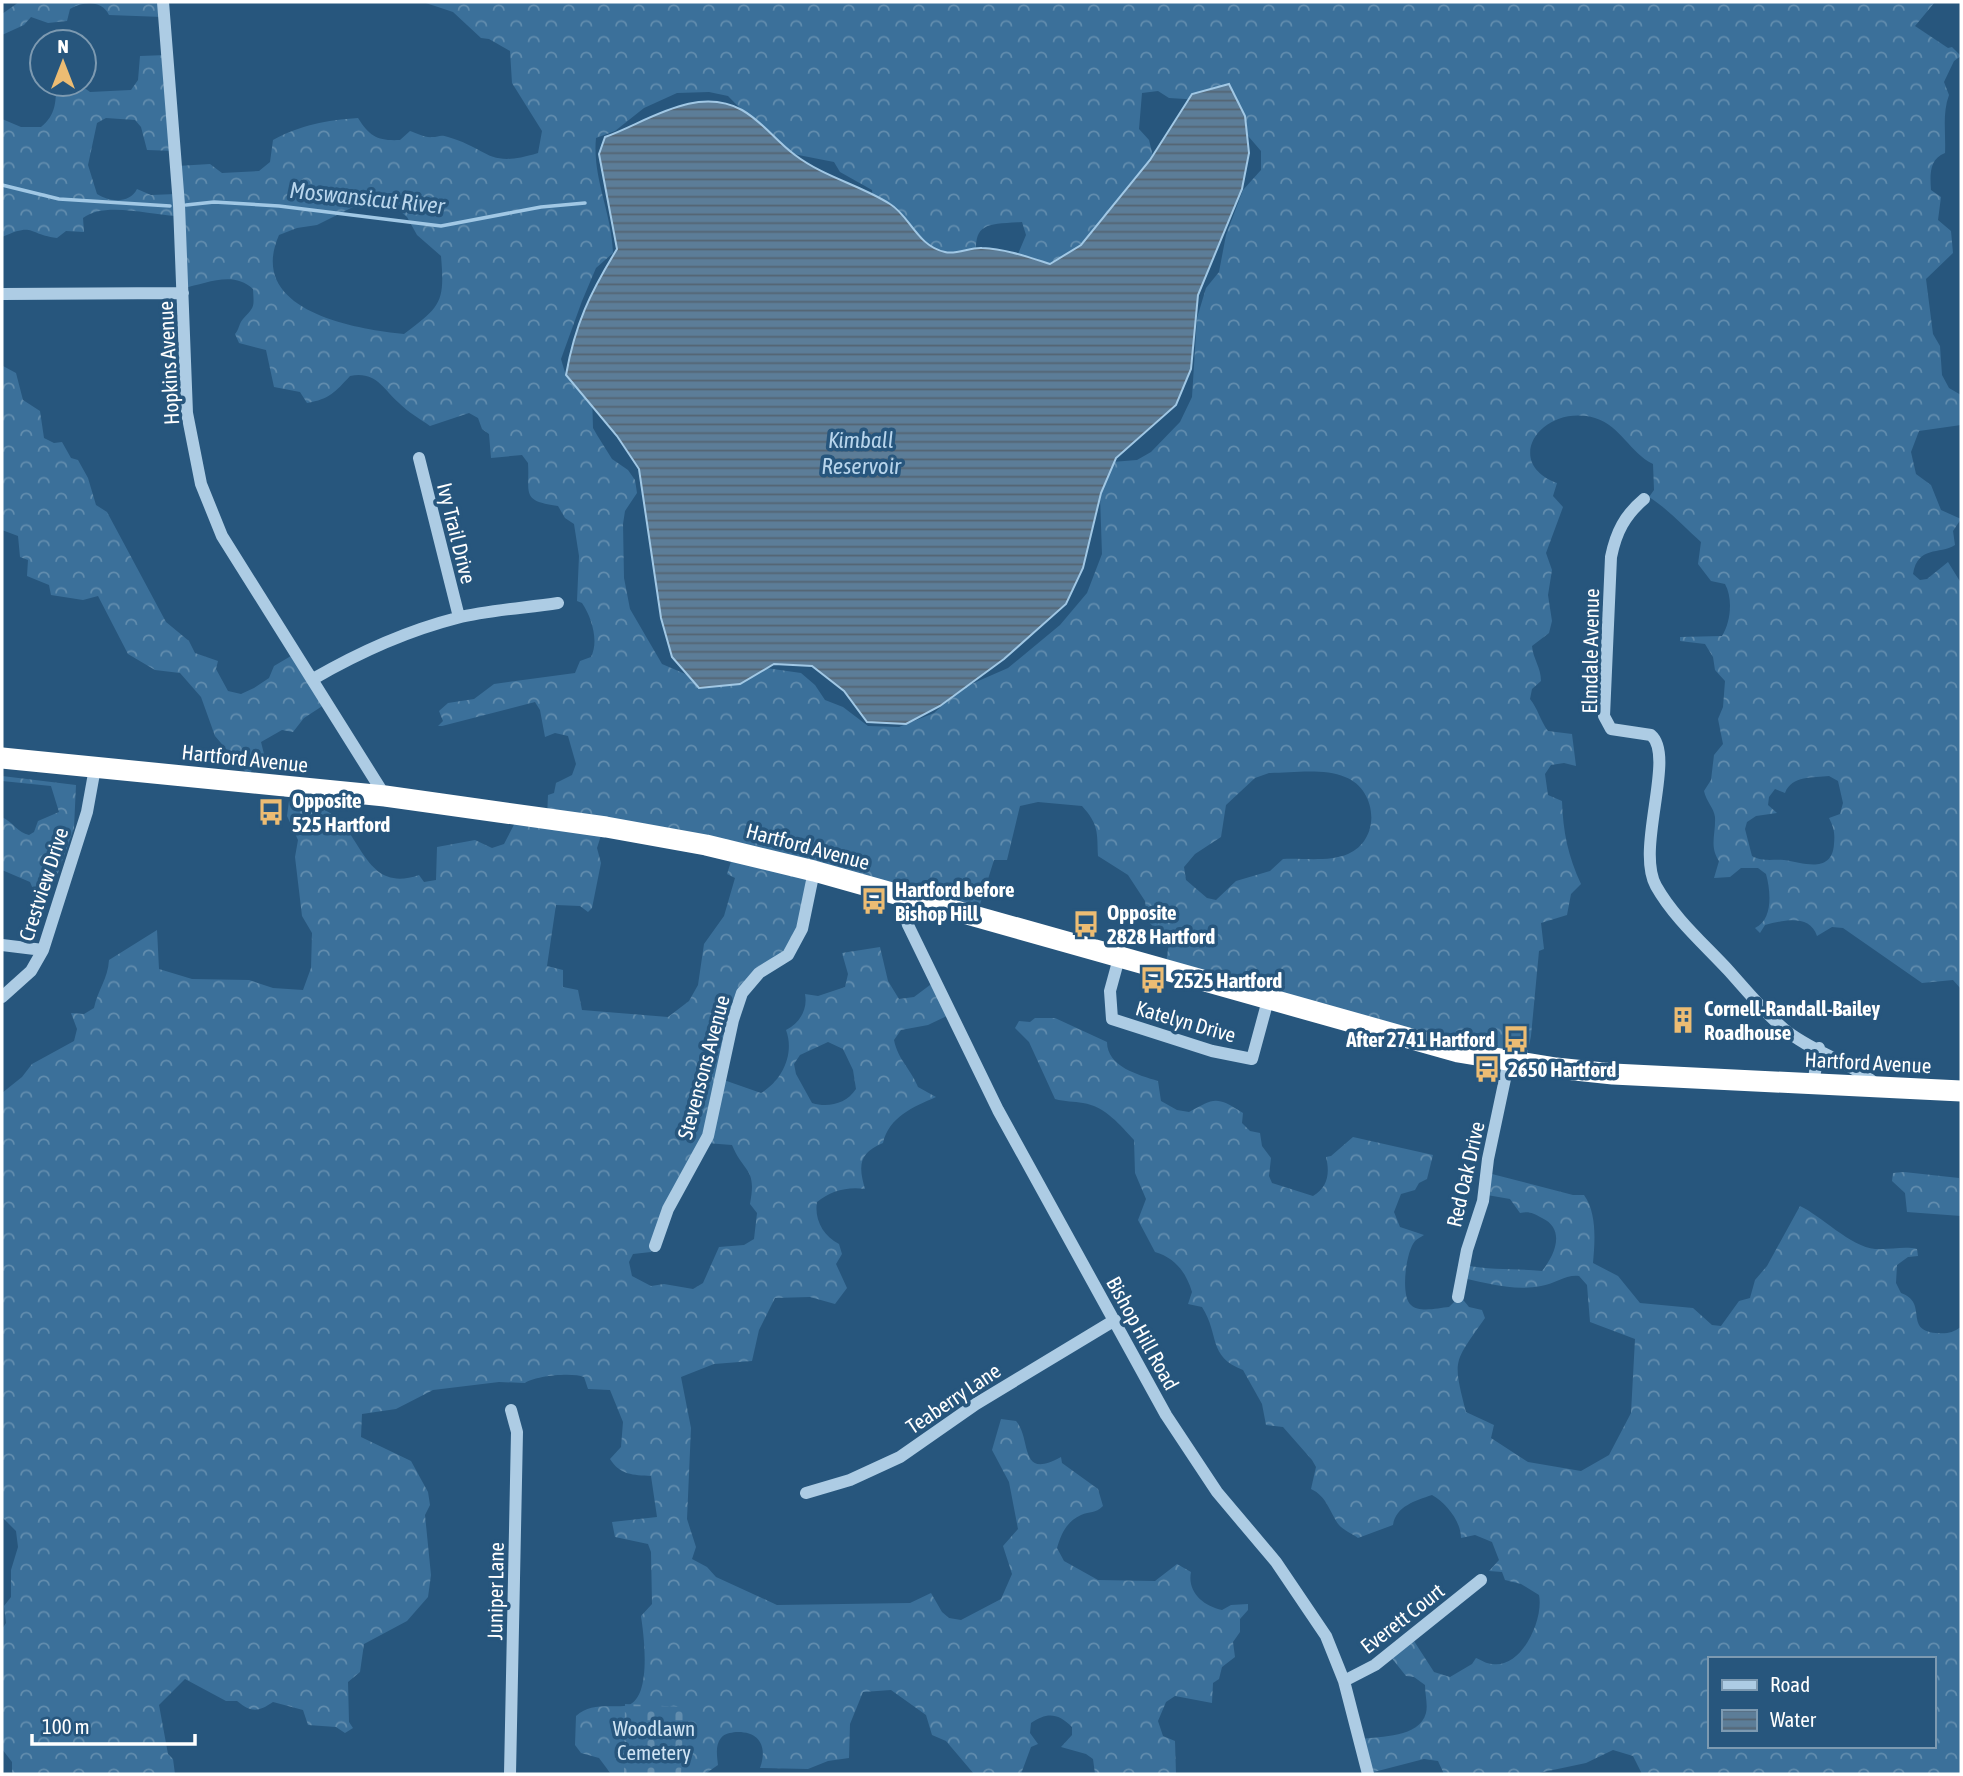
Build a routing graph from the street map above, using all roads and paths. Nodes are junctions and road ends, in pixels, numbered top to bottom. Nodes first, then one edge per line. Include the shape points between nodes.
1 (163, 2) edge
2 (183, 293) junction
3 (2, 294) edge
4 (419, 458) dead end
5 (1644, 499) dead end
6 (558, 603) dead end
7 (459, 617) junction
8 (313, 679) junction
9 (2, 758) edge
10 (95, 768) junction
11 (385, 796) junction
12 (814, 871) junction
13 (900, 897) junction
14 (2, 945) edge
15 (43, 950) junction
16 (1119, 958) junction
17 (2, 997) edge
18 (1268, 1000) junction
19 (1819, 1048) junction
20 (1509, 1060) junction
21 (1813, 1084) junction
22 (1879, 1087) junction
23 (1961, 1091) edge
24 (655, 1246) dead end
25 (1458, 1297) dead end
26 (1115, 1320) junction
27 (511, 1410) dead end
28 (807, 1493) dead end
29 (1481, 1580) dead end
30 (1344, 1681) junction
31 (510, 1774) edge
32 (1368, 1774) edge

1 - 2 street, Hopkins Avenue
2 - 3 street
2 - 8 street, Hopkins Avenue via 187,413 201,484 222,536
4 - 7 street, Ivy Trail Drive
5 - 19 street, Elmdale Avenue via 1622,524 1611,557 1604,716 1611,729 1645,733 1655,739 1660,772 1650,821 1653,877 1691,930 1785,1030
6 - 7 street
7 - 8 street via 350,658
8 - 11 street, Hopkins Avenue
9 - 10 highway, Hartford Avenue
10 - 11 highway, Hartford Avenue
10 - 15 street, Crestview Drive via 87,812
11 - 12 highway, Hartford Avenue via 652,834
12 - 13 highway, Hartford Avenue
12 - 24 street, Stevensons Avenue via 802,929 788,955 759,973 742,993 708,1136 668,1209
13 - 16 highway, Hartford Avenue
13 - 26 street, Bishop Hill Road via 908,925 990,1096
14 - 15 street
15 - 17 street, Crestview Drive via 31,971
16 - 18 highway, Hartford Avenue
16 - 18 street, Katelyn Drive via 1110,991 1112,1019 1212,1051 1252,1059
18 - 20 highway, Hartford Avenue via 1458,1052
19 - 21 street
19 - 22 street via 1863,1072
20 - 21 highway, Hartford Avenue via 1613,1074
20 - 25 street, Red Oak Drive via 1483,1201
21 - 22 highway, Hartford Avenue
22 - 23 highway, Hartford Avenue
26 - 28 street, Teaberry Lane via 976,1404 900,1457
26 - 30 street, Bishop Hill Road via 1166,1415 1217,1492 1301,1596 1326,1636
27 - 31 street, Juniper Lane via 517,1432
29 - 30 street, Everett Court via 1375,1665
30 - 32 street, Bishop Hill Road

